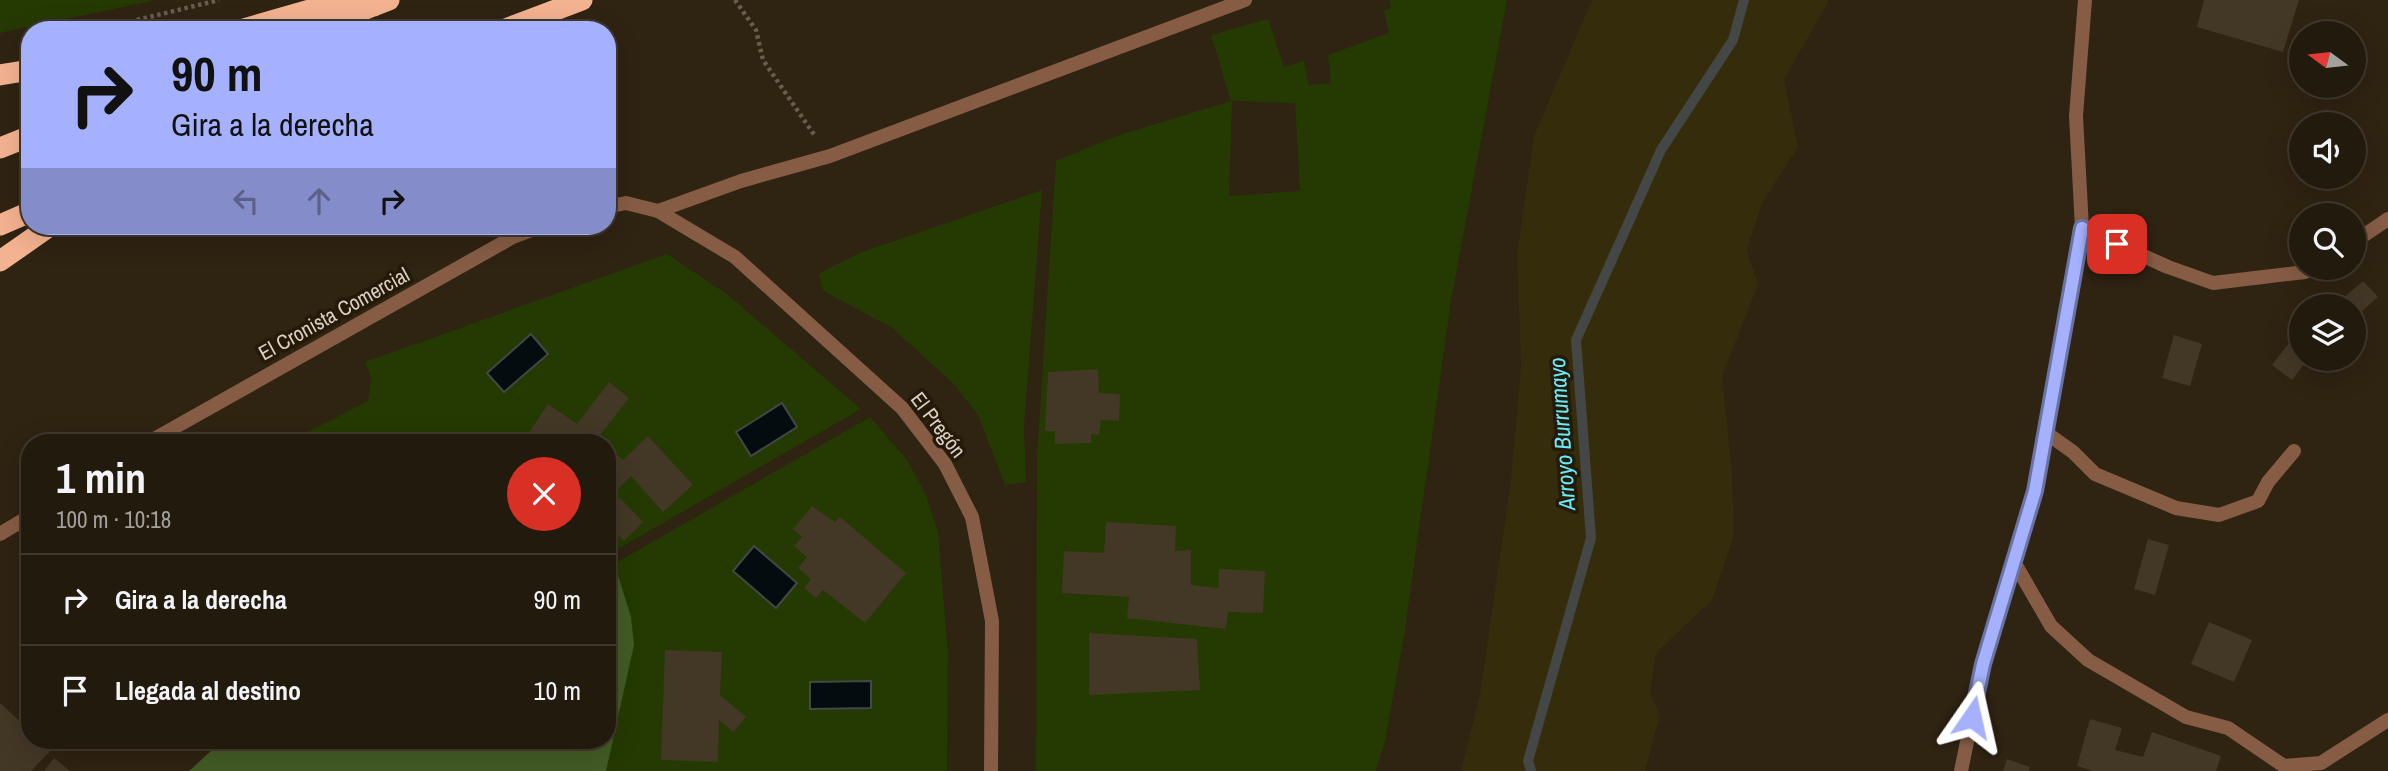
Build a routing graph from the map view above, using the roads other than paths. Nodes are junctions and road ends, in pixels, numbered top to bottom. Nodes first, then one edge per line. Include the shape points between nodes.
1 (582, 0) edge
2 (1245, 0) edge
3 (2084, 0) edge
4 (382, 3) edge
5 (271, 21) edge
6 (334, 21) edge
7 (527, 21) edge
8 (21, 72) edge
9 (0, 75) edge
10 (21, 140) edge
11 (0, 148) edge
12 (616, 206) edge
13 (658, 211) junction
14 (21, 216) edge
15 (2388, 219) edge
16 (0, 225) edge
17 (2082, 228) junction
18 (2366, 234) edge
19 (37, 235) edge
20 (518, 235) edge
21 (0, 261) edge
22 (2289, 274) edge
23 (2045, 432) junction
24 (163, 434) edge
25 (2294, 451) dead end
26 (21, 521) edge
27 (0, 534) edge
28 (2014, 562) junction
29 (2388, 720) edge
30 (991, 771) edge
31 (1961, 771) edge

1 - 7 highway
2 - 13 street via 830,156
3 - 17 street via 2076,116
4 - 5 highway via 320,7
4 - 6 highway
8 - 9 highway
10 - 11 highway
12 - 13 street
13 - 30 street, El Pregón via 735,257 902,408 945,464 972,517 992,621
14 - 16 highway
15 - 18 street
17 - 22 street via 2213,283
17 - 23 street
19 - 21 highway
20 - 24 street, El Cronista Comercial
23 - 25 street via 2095,474 2176,508 2219,515 2258,501
23 - 28 street via 2035,491
26 - 27 street
28 - 29 street via 2051,626 2088,660 2186,717 2228,728 2284,766 2321,763
28 - 31 street via 1983,664

